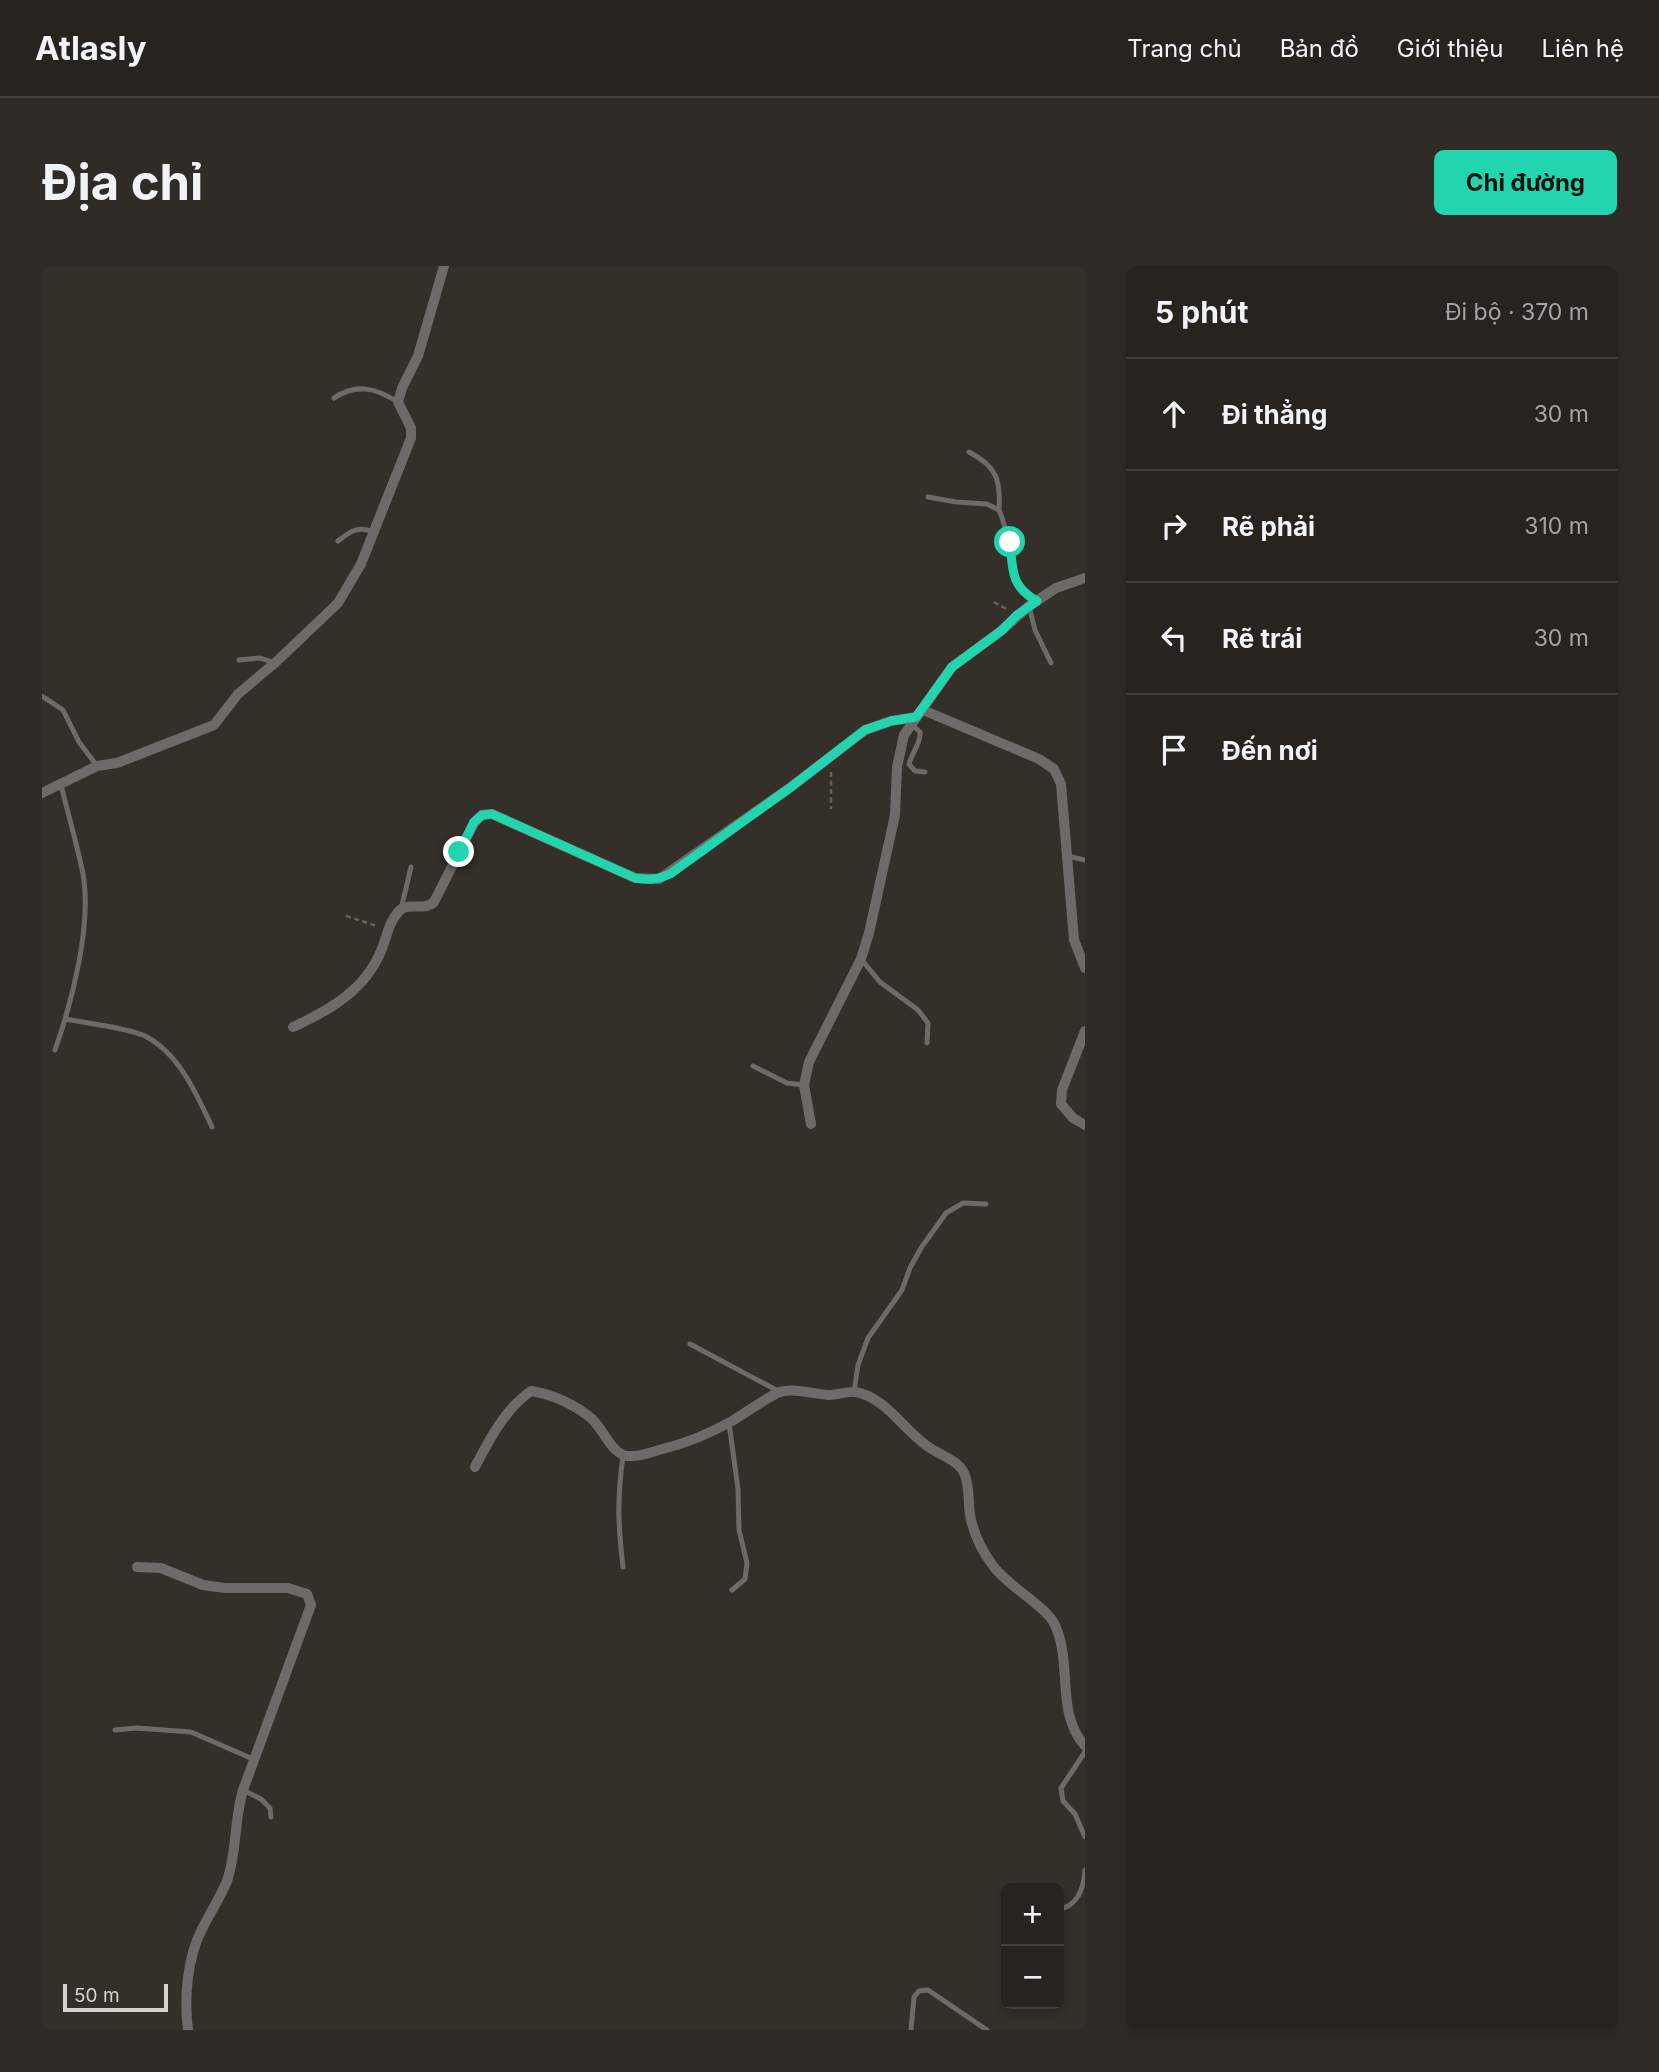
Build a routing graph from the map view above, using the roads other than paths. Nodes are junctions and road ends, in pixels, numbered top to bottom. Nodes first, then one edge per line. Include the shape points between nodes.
1 (444, 266) edge
2 (334, 398) dead end
3 (398, 402) junction
4 (969, 452) dead end
5 (928, 497) dead end
6 (999, 510) junction
7 (373, 531) junction
8 (338, 541) dead end
9 (1085, 578) edge
10 (1033, 604) junction
11 (239, 660) dead end
12 (275, 663) junction
13 (1051, 663) dead end
14 (42, 696) edge
15 (917, 717) junction
16 (97, 766) junction
17 (925, 772) dead end
18 (61, 785) junction
19 (42, 793) edge
20 (1067, 856) junction
21 (1085, 860) edge
22 (411, 867) dead end
23 (401, 909) junction
24 (861, 959) junction
25 (1085, 968) edge
26 (65, 1019) junction
27 (293, 1027) dead end
28 (1085, 1031) edge
29 (927, 1043) dead end
30 (55, 1049) dead end
31 (753, 1066) dead end
32 (804, 1085) junction
33 (811, 1124) dead end
34 (1085, 1125) edge
35 (212, 1127) dead end
36 (986, 1204) dead end
37 (690, 1344) dead end
38 (780, 1392) junction
39 (854, 1392) junction
40 (729, 1423) junction
41 (623, 1456) junction
42 (475, 1467) dead end
43 (137, 1567) dead end
44 (623, 1567) dead end
45 (732, 1590) dead end
46 (115, 1730) dead end
47 (1085, 1746) edge
48 (1085, 1752) edge
49 (253, 1759) junction
50 (243, 1790) junction
51 (271, 1817) dead end
52 (1085, 1837) edge
53 (1085, 1870) edge
54 (1064, 1908) edge
55 (188, 2030) edge
56 (911, 2030) edge
57 (987, 2030) edge

1 - 3 street via 418,356
2 - 3 lane via 358,387
3 - 7 street via 411,438
4 - 6 lane via 993,468
5 - 6 lane via 987,504
6 - 10 lane via 1010,542 1012,572
7 - 8 lane via 354,529
7 - 12 street via 361,564 338,603
9 - 10 street via 1056,588
10 - 13 lane via 1035,630
10 - 15 street via 952,667
11 - 12 lane via 260,658
12 - 16 street via 238,694 214,725 117,763
14 - 16 lane via 63,710
15 - 17 lane via 921,738 909,764 915,771
15 - 20 street via 1038,759 1054,769 1062,784
15 - 23 street via 865,730 659,879 635,878 492,814 482,815 474,822 434,902
15 - 24 street via 904,735 895,815
16 - 18 street
18 - 19 street
18 - 26 lane via 83,876 85,921
20 - 21 lane
20 - 25 street via 1074,940
22 - 23 lane
23 - 27 street via 363,983
24 - 29 lane via 880,982 918,1010 928,1024
24 - 32 street via 809,1062
26 - 30 lane
26 - 35 lane via 145,1036 167,1052 192,1085
28 - 34 street via 1061,1104
31 - 32 lane via 787,1083
32 - 33 street
36 - 39 lane via 963,1203 946,1213 921,1248 902,1290 869,1338 858,1364
37 - 38 lane
38 - 39 street
38 - 40 street
39 - 47 street via 874,1400 964,1471 971,1521 982,1549 1009,1584 1054,1623 1066,1672 1066,1707
40 - 41 street via 682,1445 639,1457
40 - 45 lane via 739,1530 747,1563 745,1579
41 - 42 street via 591,1418 547,1393 531,1391 502,1421
41 - 44 lane via 617,1496
43 - 49 street via 161,1568 203,1585 288,1588 307,1594 311,1605 308,1617
46 - 49 lane via 191,1732
48 - 52 lane via 1061,1788 1063,1801
49 - 50 street
50 - 51 lane via 261,1799
50 - 55 street via 227,1880 201,1931 192,1961
53 - 54 lane via 1076,1899
56 - 57 lane via 914,1997 928,1990

